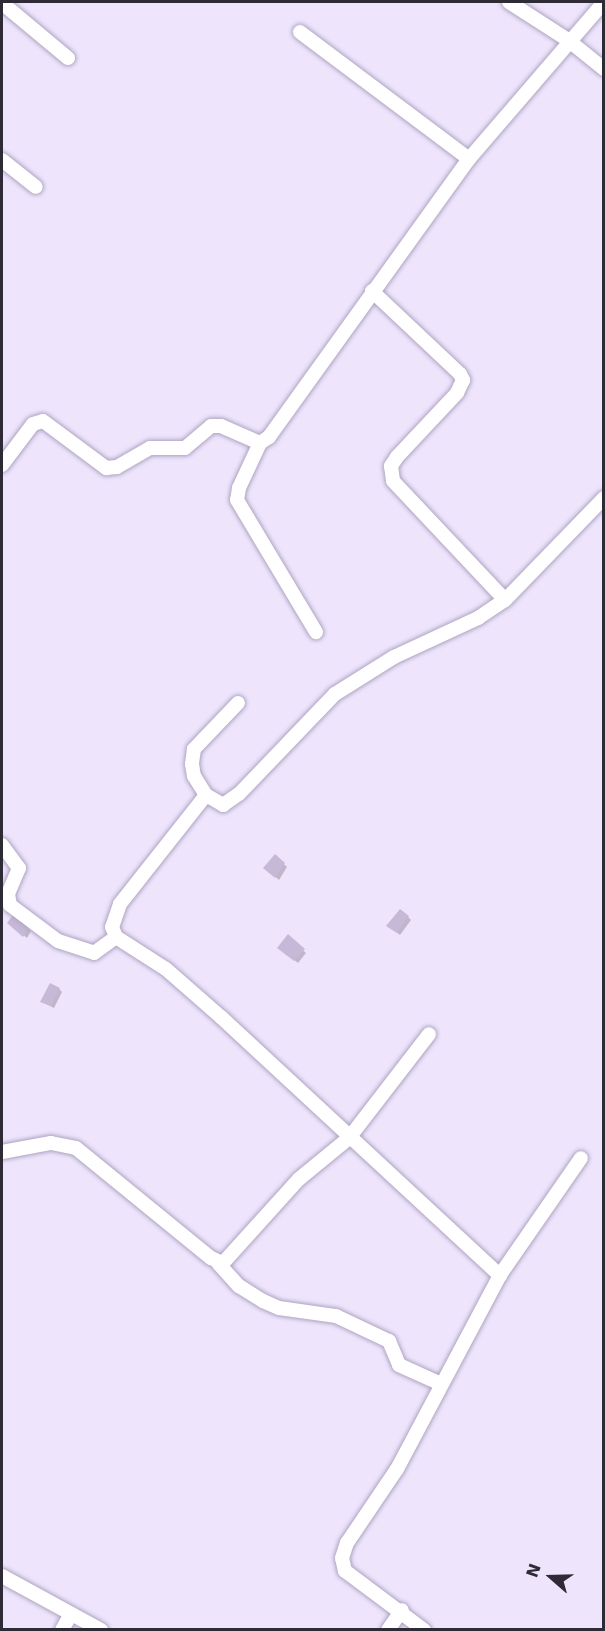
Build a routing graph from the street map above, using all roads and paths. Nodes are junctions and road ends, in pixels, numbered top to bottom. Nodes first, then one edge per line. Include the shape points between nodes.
1 (509, 2) edge
2 (603, 2) edge
3 (2, 3) edge
4 (300, 32) dead end
5 (568, 40) junction
6 (68, 58) dead end
7 (603, 69) edge
8 (469, 159) junction
9 (2, 160) edge
10 (36, 187) dead end
11 (372, 291) junction
12 (260, 442) junction
13 (2, 465) edge
14 (603, 498) edge
15 (505, 600) junction
16 (316, 632) dead end
17 (238, 703) dead end
18 (206, 795) junction
19 (2, 845) edge
20 (116, 937) junction
21 (429, 1034) dead end
22 (349, 1137) junction
23 (2, 1152) edge
24 (581, 1158) dead end
25 (218, 1263) junction
26 (500, 1275) junction
27 (439, 1383) junction
28 (2, 1576) edge
29 (402, 1610) junction
30 (71, 1614) junction
31 (62, 1629) edge
32 (101, 1629) edge
33 (388, 1629) edge
34 (424, 1629) edge

1 - 5 street
2 - 5 street
3 - 6 street
4 - 8 street
5 - 7 street
5 - 8 street
8 - 11 street
9 - 10 street
11 - 12 street via 269,437
11 - 15 street via 463,380 457,393 391,466 393,480
12 - 13 street via 221,426 211,426 185,448 150,448 117,467 106,468 43,421 33,424
12 - 16 street via 237,500
14 - 15 street
15 - 18 street via 478,618 394,657 335,694 229,803 217,803
17 - 18 street via 194,749 194,776
18 - 20 street via 120,904 112,927
19 - 20 street via 19,868 8,894 10,905 58,940 94,953
20 - 22 street via 166,969
21 - 22 street
22 - 25 street via 299,1179 228,1260
22 - 26 street
23 - 25 street via 51,1143 76,1148
24 - 26 street
25 - 27 street via 239,1286 263,1301 279,1308 336,1316 389,1341 399,1365
26 - 27 street
27 - 29 street via 397,1469 347,1543 342,1558 345,1571 355,1581
28 - 30 street
29 - 33 street
29 - 34 street
30 - 31 street
30 - 32 street

